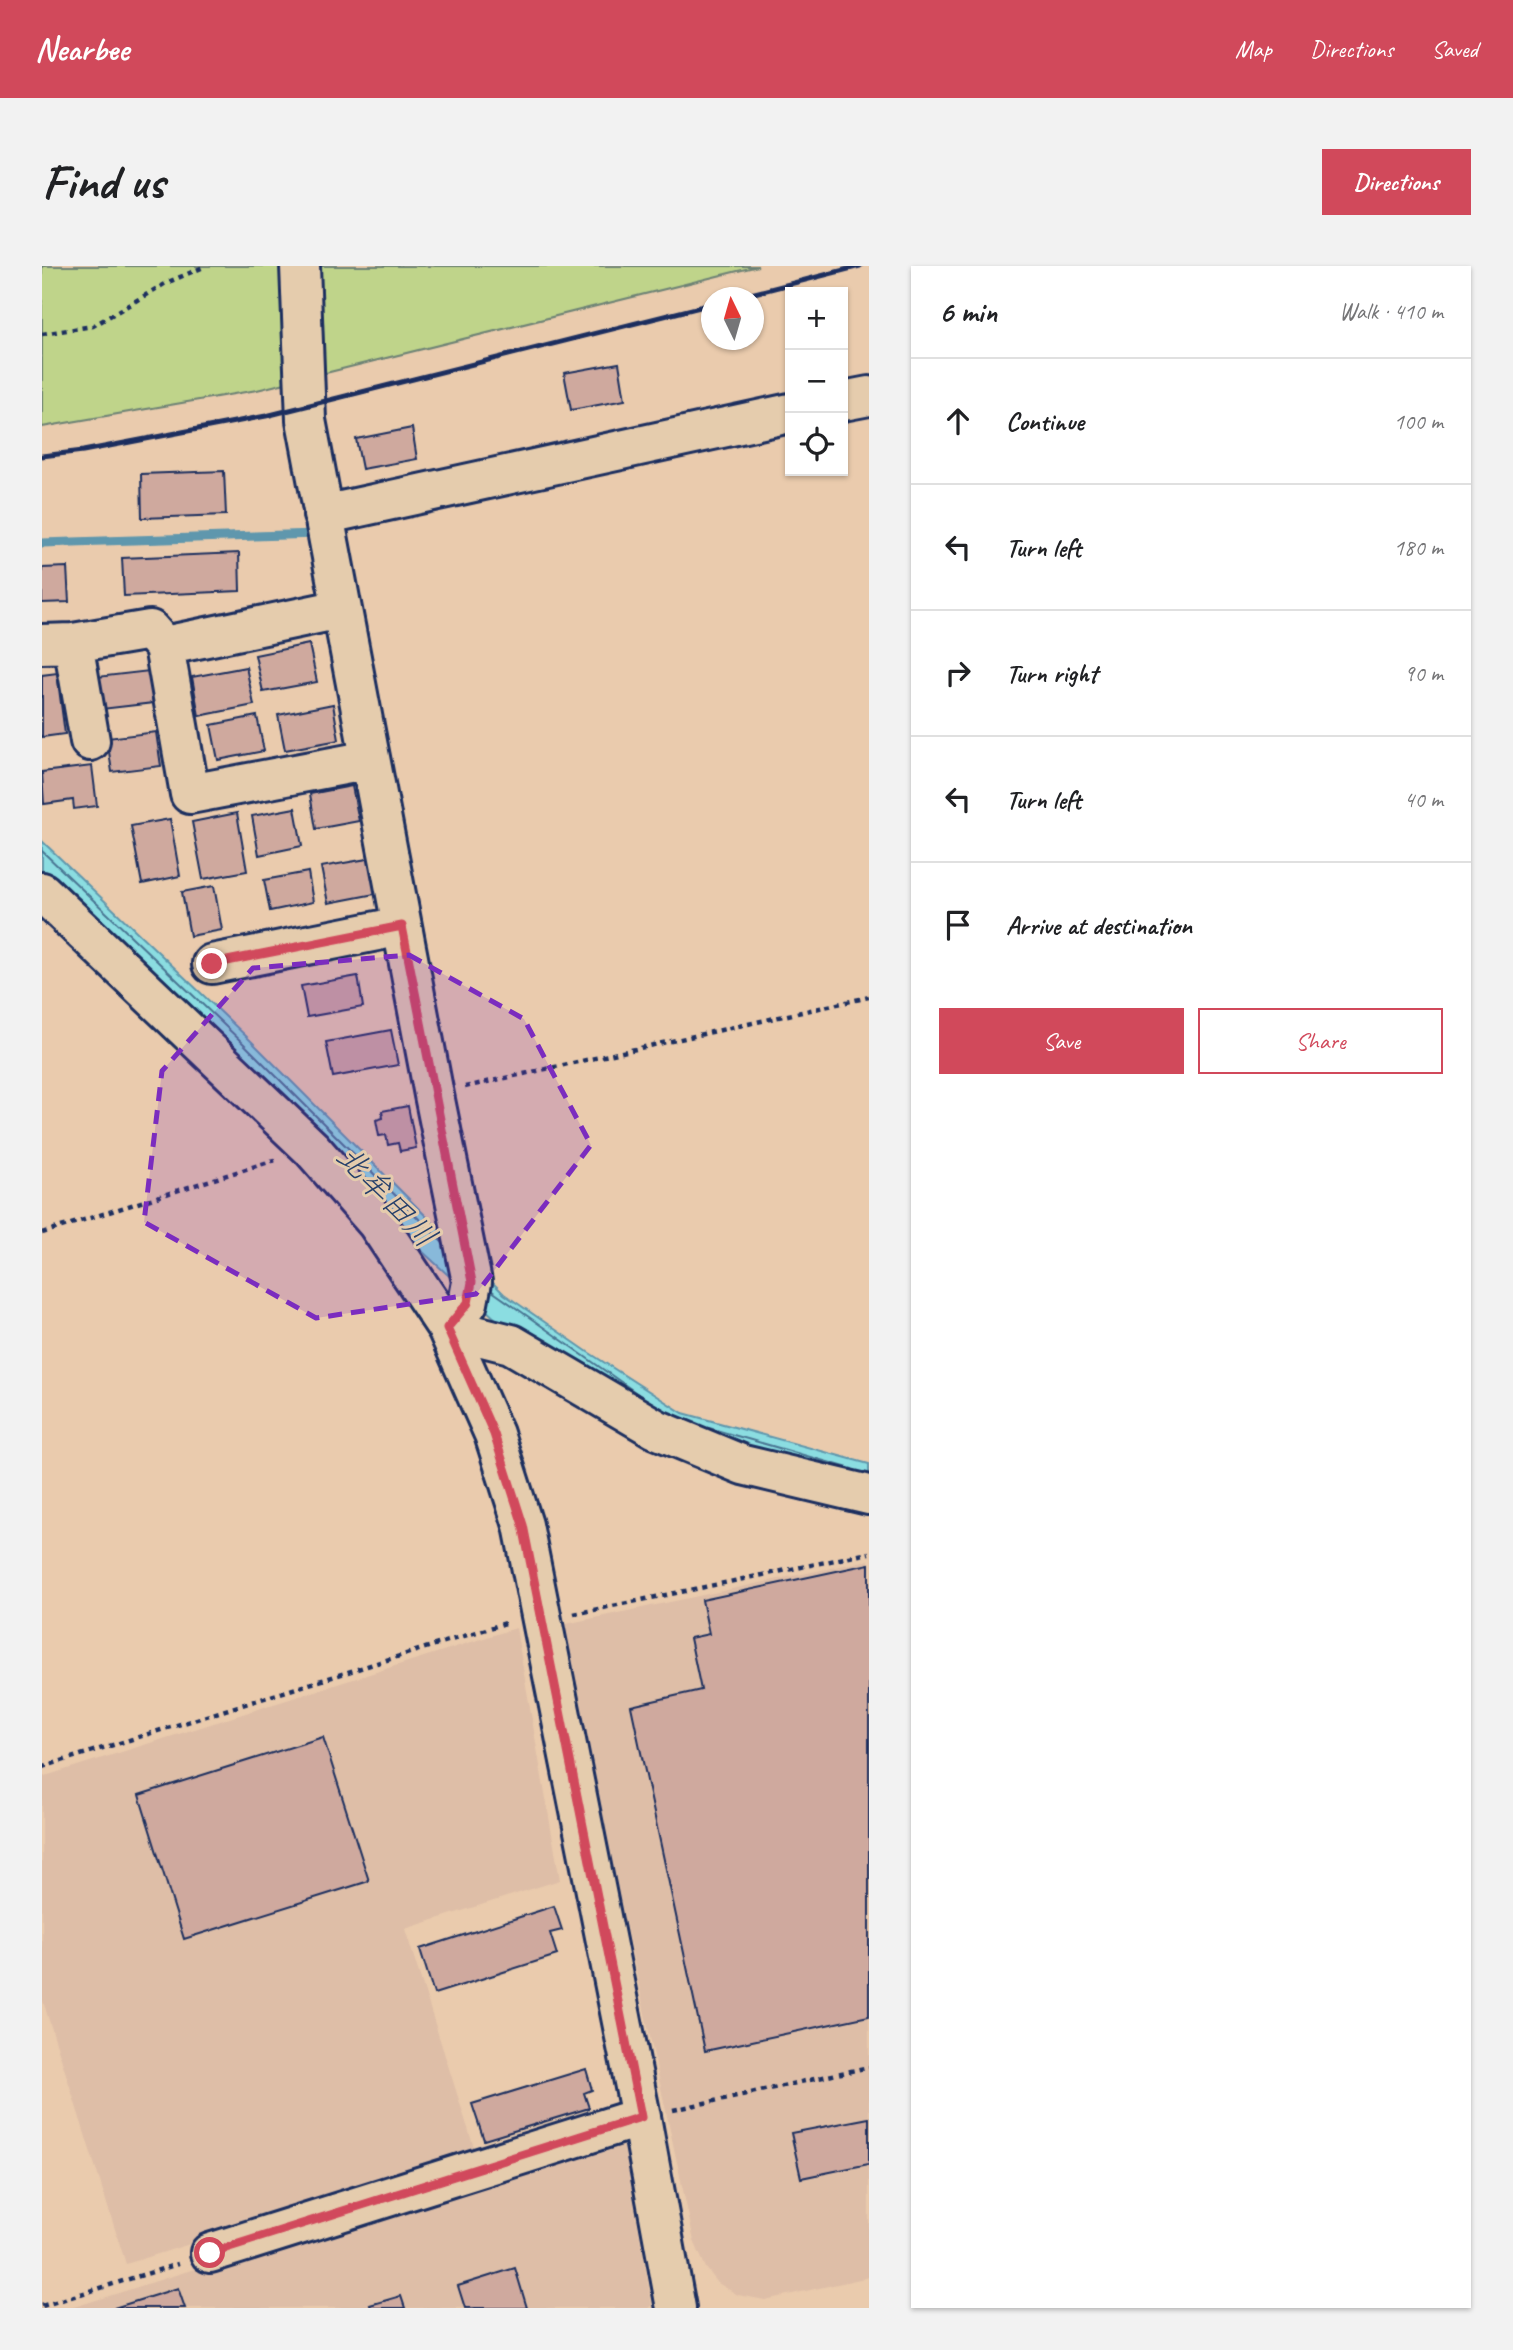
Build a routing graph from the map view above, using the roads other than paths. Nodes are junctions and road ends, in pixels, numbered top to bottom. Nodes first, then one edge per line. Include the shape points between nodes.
1 (300, 266) edge
2 (869, 396) edge
3 (848, 400) edge
4 (785, 414) edge
5 (326, 530) junction
6 (341, 609) junction
7 (57, 643) edge
8 (164, 646) junction
9 (90, 741) dead end
10 (370, 760) junction
11 (42, 892) edge
12 (402, 926) junction
13 (212, 964) dead end
14 (458, 1315) junction
15 (869, 1495) edge
16 (641, 2117) junction
17 (210, 2253) road end
18 (676, 2308) edge

1 - 5 street via 306,420
2 - 3 street
4 - 5 street
5 - 6 street
6 - 8 street
6 - 10 street
7 - 8 street via 150,630
7 - 9 street
8 - 10 street via 190,794
10 - 12 street
11 - 14 street via 312,1149
12 - 13 street
12 - 14 street via 472,1282
14 - 15 street via 656,1429 743,1465
14 - 16 street via 523,1525
16 - 17 street
16 - 18 street

